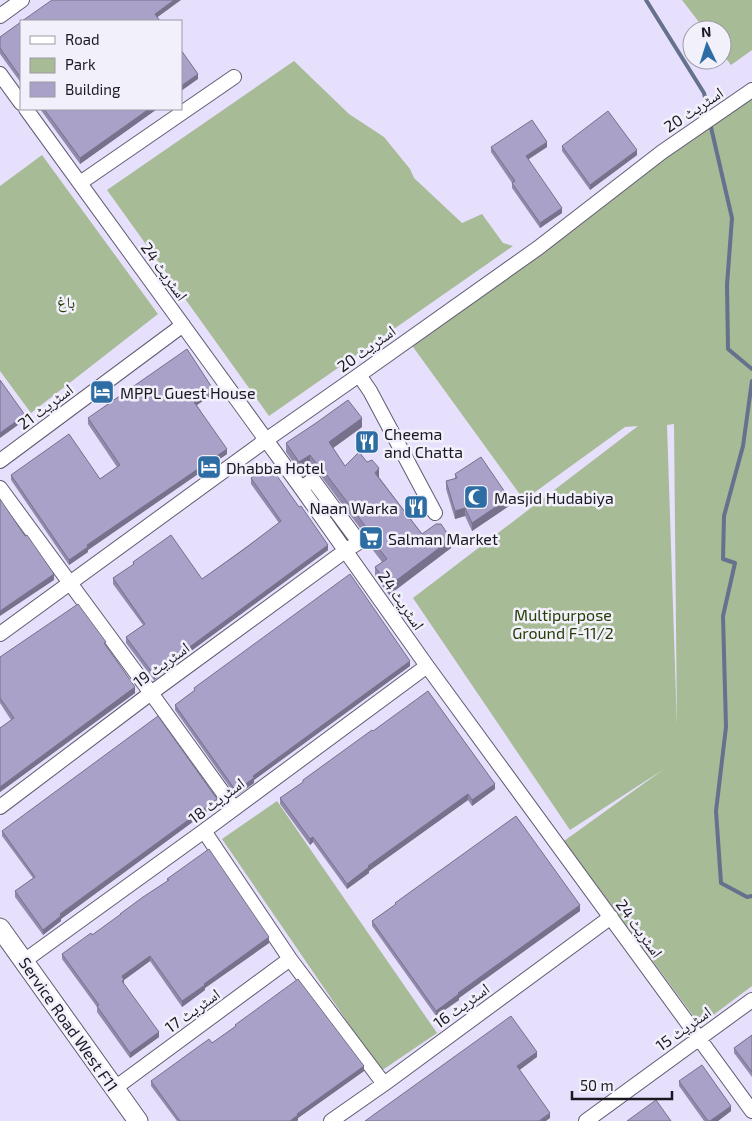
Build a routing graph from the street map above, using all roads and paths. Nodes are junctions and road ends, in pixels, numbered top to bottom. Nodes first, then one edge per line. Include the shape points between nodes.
1 (22, 0) edge
2 (0, 16) edge
3 (0, 74) edge
4 (234, 77) dead end
5 (752, 90) edge
6 (20, 102) edge
7 (27, 110) edge
8 (80, 183) junction
9 (183, 325) junction
10 (360, 375) junction
11 (266, 440) junction
12 (0, 461) edge
13 (0, 488) edge
14 (436, 513) dead end
15 (345, 551) junction
16 (70, 583) junction
17 (0, 634) edge
18 (427, 666) junction
19 (151, 693) junction
20 (0, 807) edge
21 (234, 808) junction
22 (204, 831) junction
23 (611, 917) junction
24 (0, 928) edge
25 (290, 959) junction
26 (24, 961) junction
27 (752, 1000) edge
28 (699, 1038) junction
29 (384, 1084) junction
30 (114, 1088) junction
31 (752, 1110) edge
32 (138, 1121) edge
33 (331, 1121) edge
34 (586, 1121) edge

1 - 2 street
3 - 6 street
4 - 8 street
5 - 10 street, اسٹریٹ 20 via 662,152 538,248
7 - 8 street, اسٹریٹ 24
8 - 9 street, اسٹریٹ 24
9 - 11 street, اسٹریٹ 24
9 - 12 street, اسٹریٹ 21
10 - 11 street, اسٹریٹ 20
10 - 14 street
11 - 15 street, اسٹریٹ 24
11 - 16 street, اسٹریٹ 20
13 - 16 street
15 - 18 street, اسٹریٹ 24
15 - 19 street, اسٹریٹ 19
16 - 17 street, اسٹریٹ 20
16 - 19 street
18 - 21 street, اسٹریٹ 18
18 - 23 street, اسٹریٹ 24
19 - 20 street, اسٹریٹ 19
19 - 21 street
21 - 22 street, اسٹریٹ 18
22 - 25 street
22 - 26 street, اسٹریٹ 18
23 - 28 street, اسٹریٹ 24
23 - 29 street, اسٹریٹ 16
24 - 26 main road, Service Road West F11
25 - 29 street
25 - 30 street, اسٹریٹ 17
26 - 30 main road, Service Road West F11
27 - 28 street, اسٹریٹ 15
28 - 31 street, اسٹریٹ 24
28 - 34 street, اسٹریٹ 15
29 - 33 street, اسٹریٹ 16
30 - 32 main road, Service Road West F11

